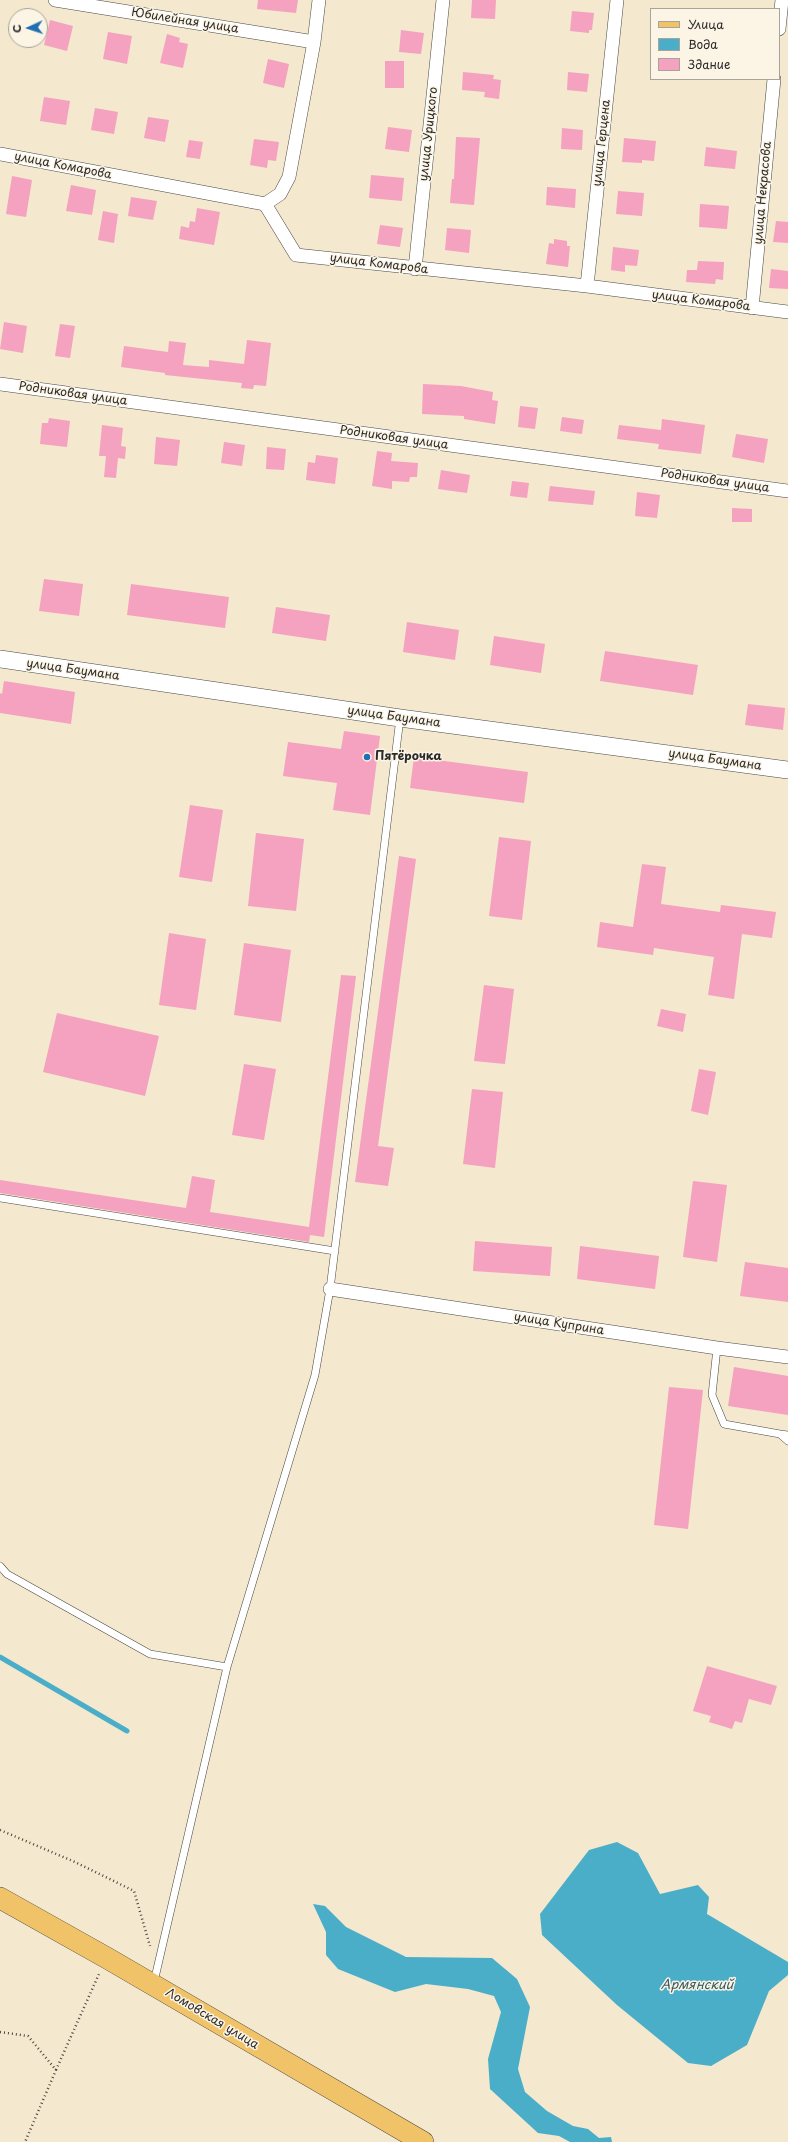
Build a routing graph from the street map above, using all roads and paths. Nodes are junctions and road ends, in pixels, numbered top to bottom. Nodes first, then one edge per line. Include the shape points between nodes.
1 (56, 0) edge
2 (319, 0) edge
3 (443, 0) edge
4 (617, 0) edge
5 (782, 0) edge
6 (780, 19) edge
7 (314, 42) junction
8 (774, 80) edge
9 (0, 154) edge
10 (266, 204) junction
11 (415, 269) junction
12 (587, 286) junction
13 (752, 308) junction
14 (788, 312) edge
15 (0, 384) edge
16 (788, 491) edge
17 (0, 659) edge
18 (400, 718) junction
19 (788, 770) edge
20 (0, 1198) edge
21 (335, 1251) junction
22 (330, 1289) junction
23 (717, 1348) junction
24 (788, 1357) edge
25 (780, 1434) junction
26 (788, 1435) edge
27 (788, 1441) edge
28 (0, 1566) edge
29 (227, 1667) junction
30 (0, 1830) edge
31 (0, 1898) edge
32 (107, 1958) junction
33 (155, 1977) junction
34 (0, 2032) edge
35 (56, 2070) junction
36 (25, 2142) edge
37 (423, 2142) edge

1 - 7 street, Юбилейная улица
2 - 7 street
3 - 11 street, улица Урицкого
4 - 12 street, улица Герцена
5 - 6 street
7 - 10 street via 290,177 280,194
8 - 13 street, улица Некрасова
9 - 10 street, улица Комарова
10 - 11 street, улица Комарова via 296,254
11 - 12 street, улица Комарова
12 - 13 street, улица Комарова
13 - 14 street, улица Комарова
15 - 16 street, Родниковая улица
17 - 18 street, улица Баумана
18 - 19 street, улица Баумана
18 - 21 lane
20 - 21 lane
21 - 22 lane
22 - 23 street, улица Куприна
22 - 29 lane via 315,1375
23 - 24 street, улица Куприна
23 - 25 lane via 712,1395 724,1424
25 - 26 lane
25 - 27 lane
28 - 29 lane via 7,1574 150,1654
29 - 33 lane
30 - 33 path via 134,1891
31 - 32 main road, Ломовская улица
32 - 33 main road, Ломовская улица
32 - 35 path
33 - 37 main road, Ломовская улица
34 - 35 path via 28,2036
35 - 36 path

